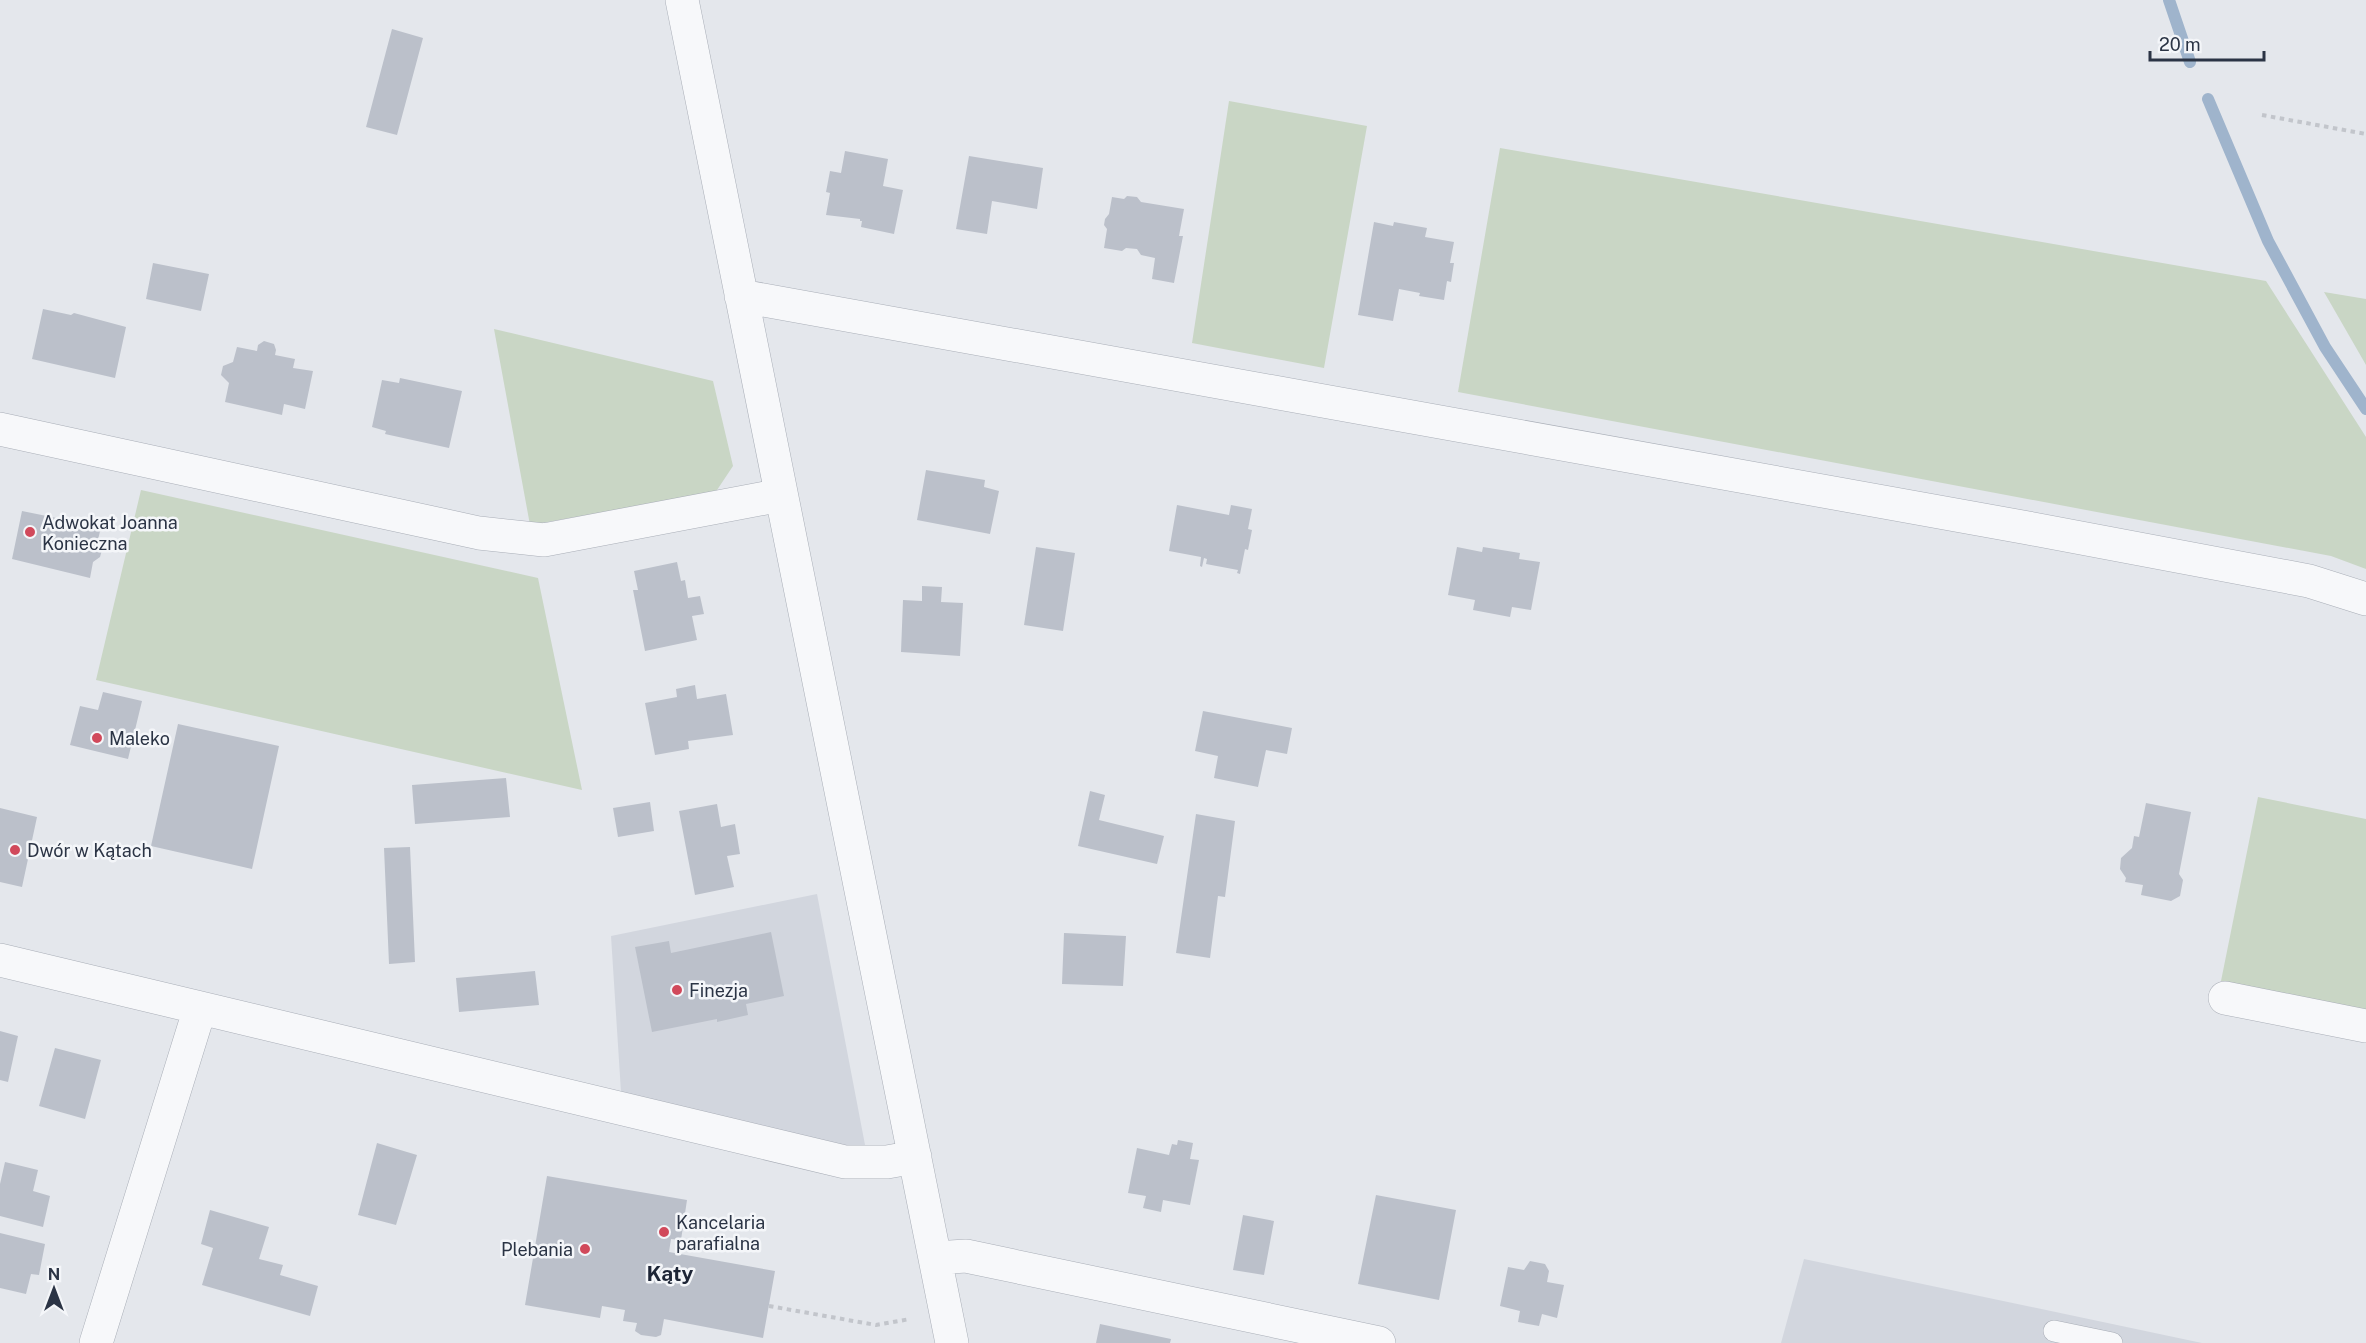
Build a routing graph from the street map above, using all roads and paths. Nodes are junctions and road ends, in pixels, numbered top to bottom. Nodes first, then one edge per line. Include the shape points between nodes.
1 (682, 0) edge
2 (2262, 115) dead end
3 (2366, 134) edge
4 (741, 296) junction
5 (0, 429) edge
6 (781, 495) junction
7 (2366, 599) edge
8 (0, 960) edge
9 (2225, 998) dead end
10 (200, 1008) junction
11 (2366, 1026) edge
12 (915, 1157) junction
13 (936, 1258) junction
14 (769, 1306) dead end
15 (917, 1317) dead end
16 (2054, 1331) dead end
17 (96, 1343) edge
18 (952, 1343) edge
19 (1379, 1343) edge
20 (2112, 1343) edge

1 - 4 street
2 - 3 path
4 - 6 street
4 - 7 street via 2040,530 2309,581
5 - 6 street via 479,533 544,540
6 - 12 street
8 - 10 street
9 - 11 street
10 - 12 street via 845,1162
10 - 17 street
12 - 13 street
13 - 18 street
13 - 19 street via 966,1256
14 - 15 path via 876,1325
16 - 20 lane

